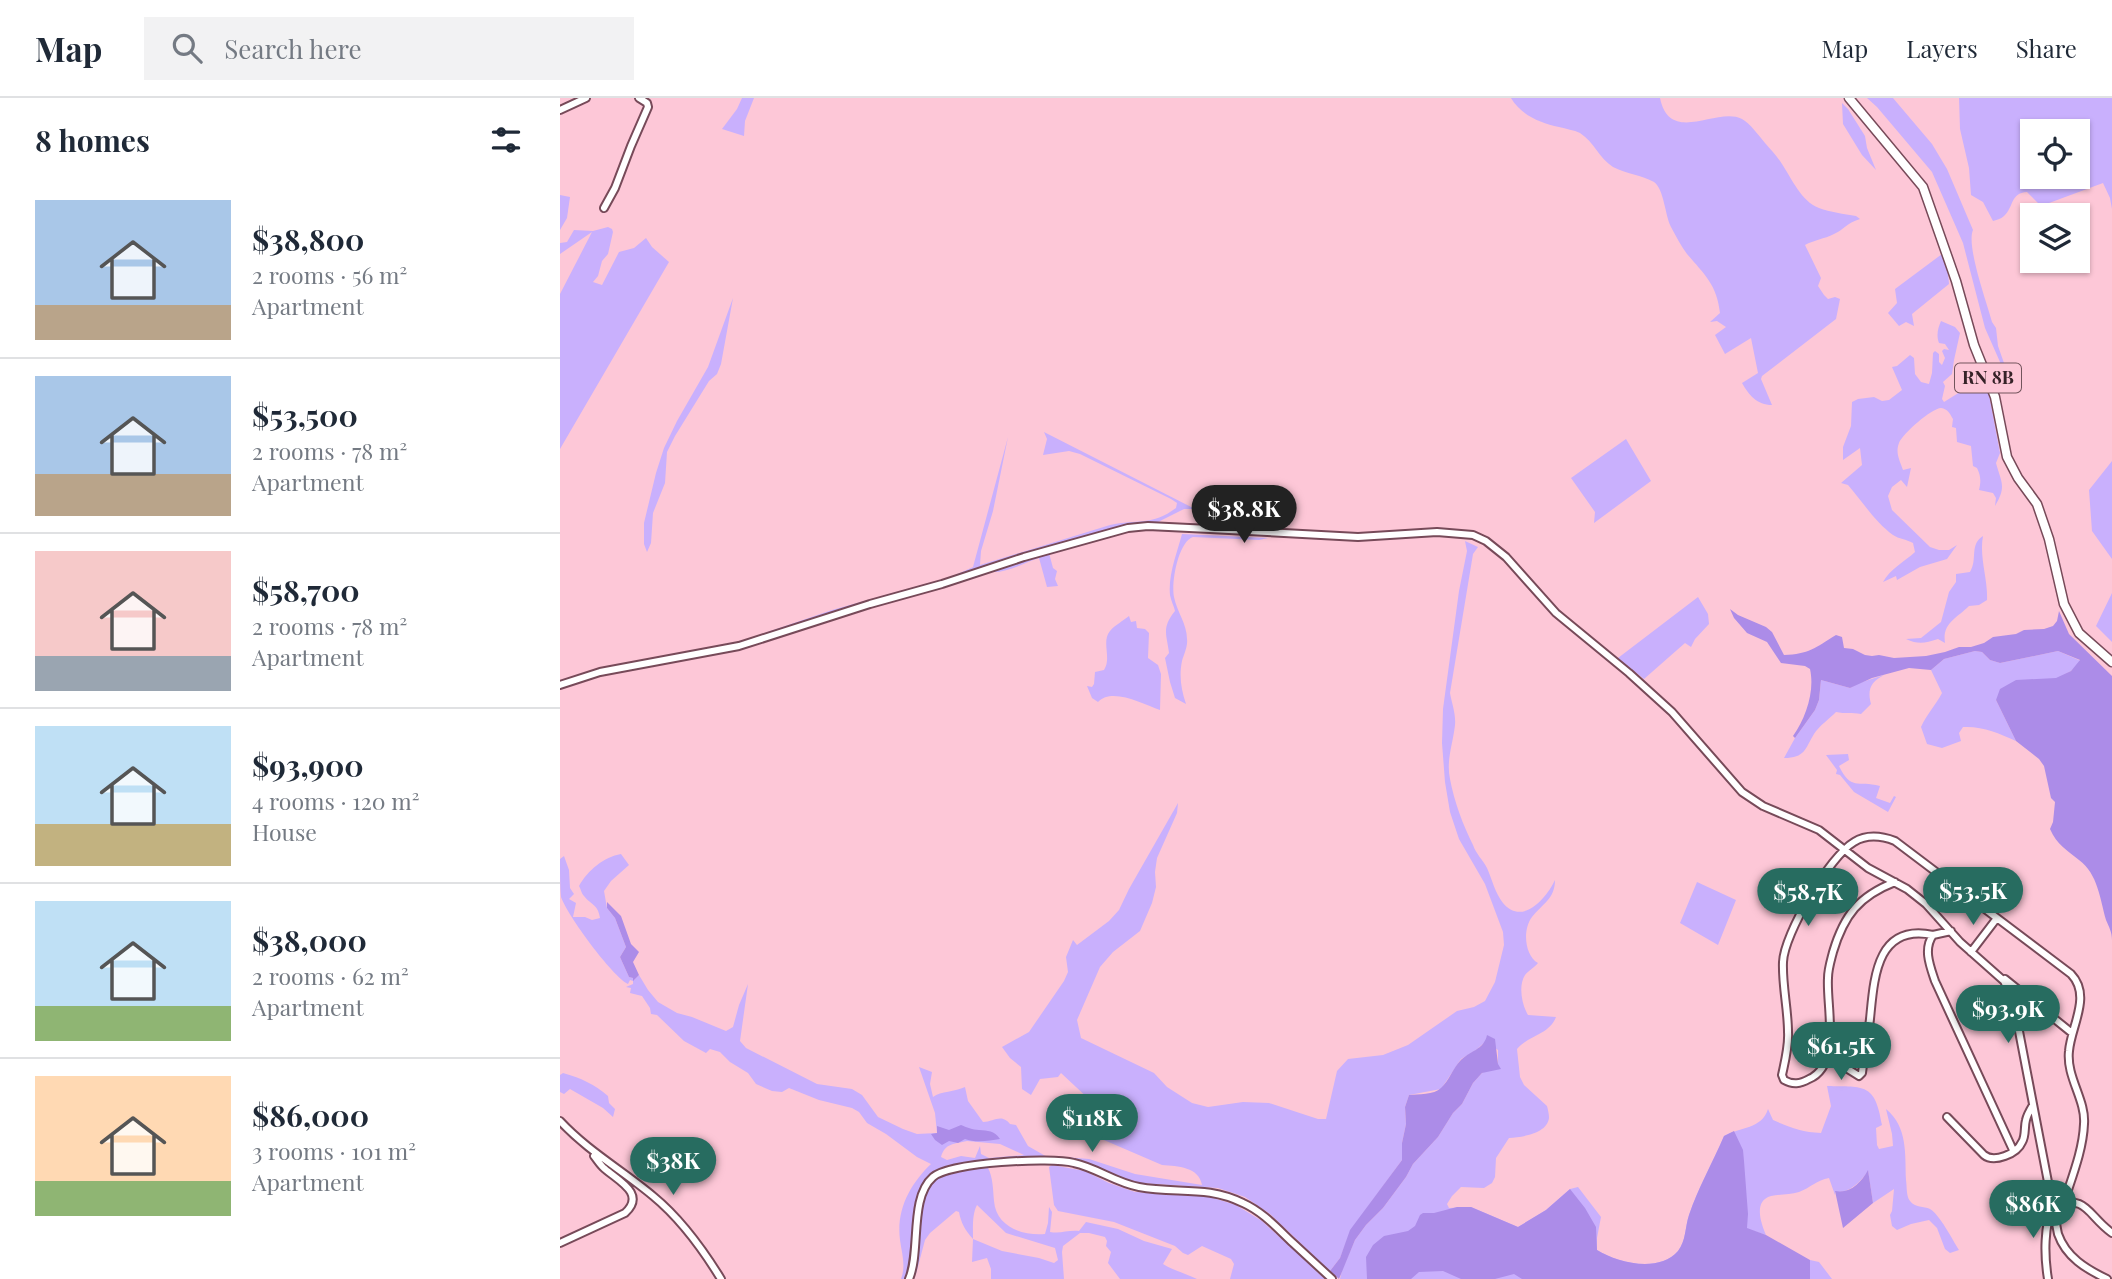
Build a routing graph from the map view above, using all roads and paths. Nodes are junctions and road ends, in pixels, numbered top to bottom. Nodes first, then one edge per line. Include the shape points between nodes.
1 (586, 98) edge
2 (639, 98) edge
3 (1849, 98) edge
4 (560, 110) edge
5 (604, 208) dead end
6 (2112, 662) edge
7 (560, 685) edge
8 (1844, 850) junction
9 (1895, 882) junction
10 (1997, 918) junction
11 (1951, 932) junction
12 (1933, 935) junction
13 (1971, 952) junction
14 (1998, 974) junction
15 (2072, 1033) junction
16 (1829, 1045) junction
17 (2033, 1105) junction
18 (1947, 1117) dead end
19 (560, 1121) edge
20 (589, 1149) junction
21 (2013, 1150) junction
22 (2063, 1202) junction
23 (2053, 1204) junction
24 (2112, 1233) edge
25 (560, 1243) edge
26 (721, 1279) edge
27 (909, 1279) edge
28 (1332, 1279) edge
29 (2048, 1279) edge
30 (2107, 1279) edge

1 - 4 street
2 - 5 street via 648,107
3 - 6 main road, RN 8B via 1923,187 1995,397 2007,457 2037,504 2064,604 2079,633
7 - 8 street via 600,672 739,646 1128,528 1358,537 1454,532 1486,541 1506,557 1556,613 1672,712 1742,792 1819,830
8 - 9 street
8 - 10 street via 1863,838 1895,841
8 - 16 street via 1815,889 1786,948 1784,1080 1793,1084 1813,1078 1822,1069
9 - 11 street via 1917,896
9 - 16 street via 1861,900 1834,948 1828,979
10 - 13 street
10 - 15 street via 2074,977 2081,997
11 - 12 street
11 - 13 street
12 - 16 street via 1901,936 1878,964 1860,1076 1843,1066
12 - 21 street via 1928,941 1930,968
13 - 14 street
14 - 15 street
14 - 17 street via 2010,994
15 - 22 street via 2070,1072 2085,1120
17 - 21 street via 2023,1140
17 - 23 street
18 - 21 street via 1989,1159
19 - 20 street
20 - 25 street via 602,1167 629,1189 632,1205 625,1213
20 - 26 street via 654,1197 692,1236
22 - 23 street
22 - 24 street via 2082,1205
23 - 29 street via 2048,1217
23 - 30 street via 2062,1245 2086,1268
27 - 28 street via 921,1199 933,1177 962,1167 1058,1161 1083,1165 1138,1187 1212,1192 1239,1201 1263,1215

